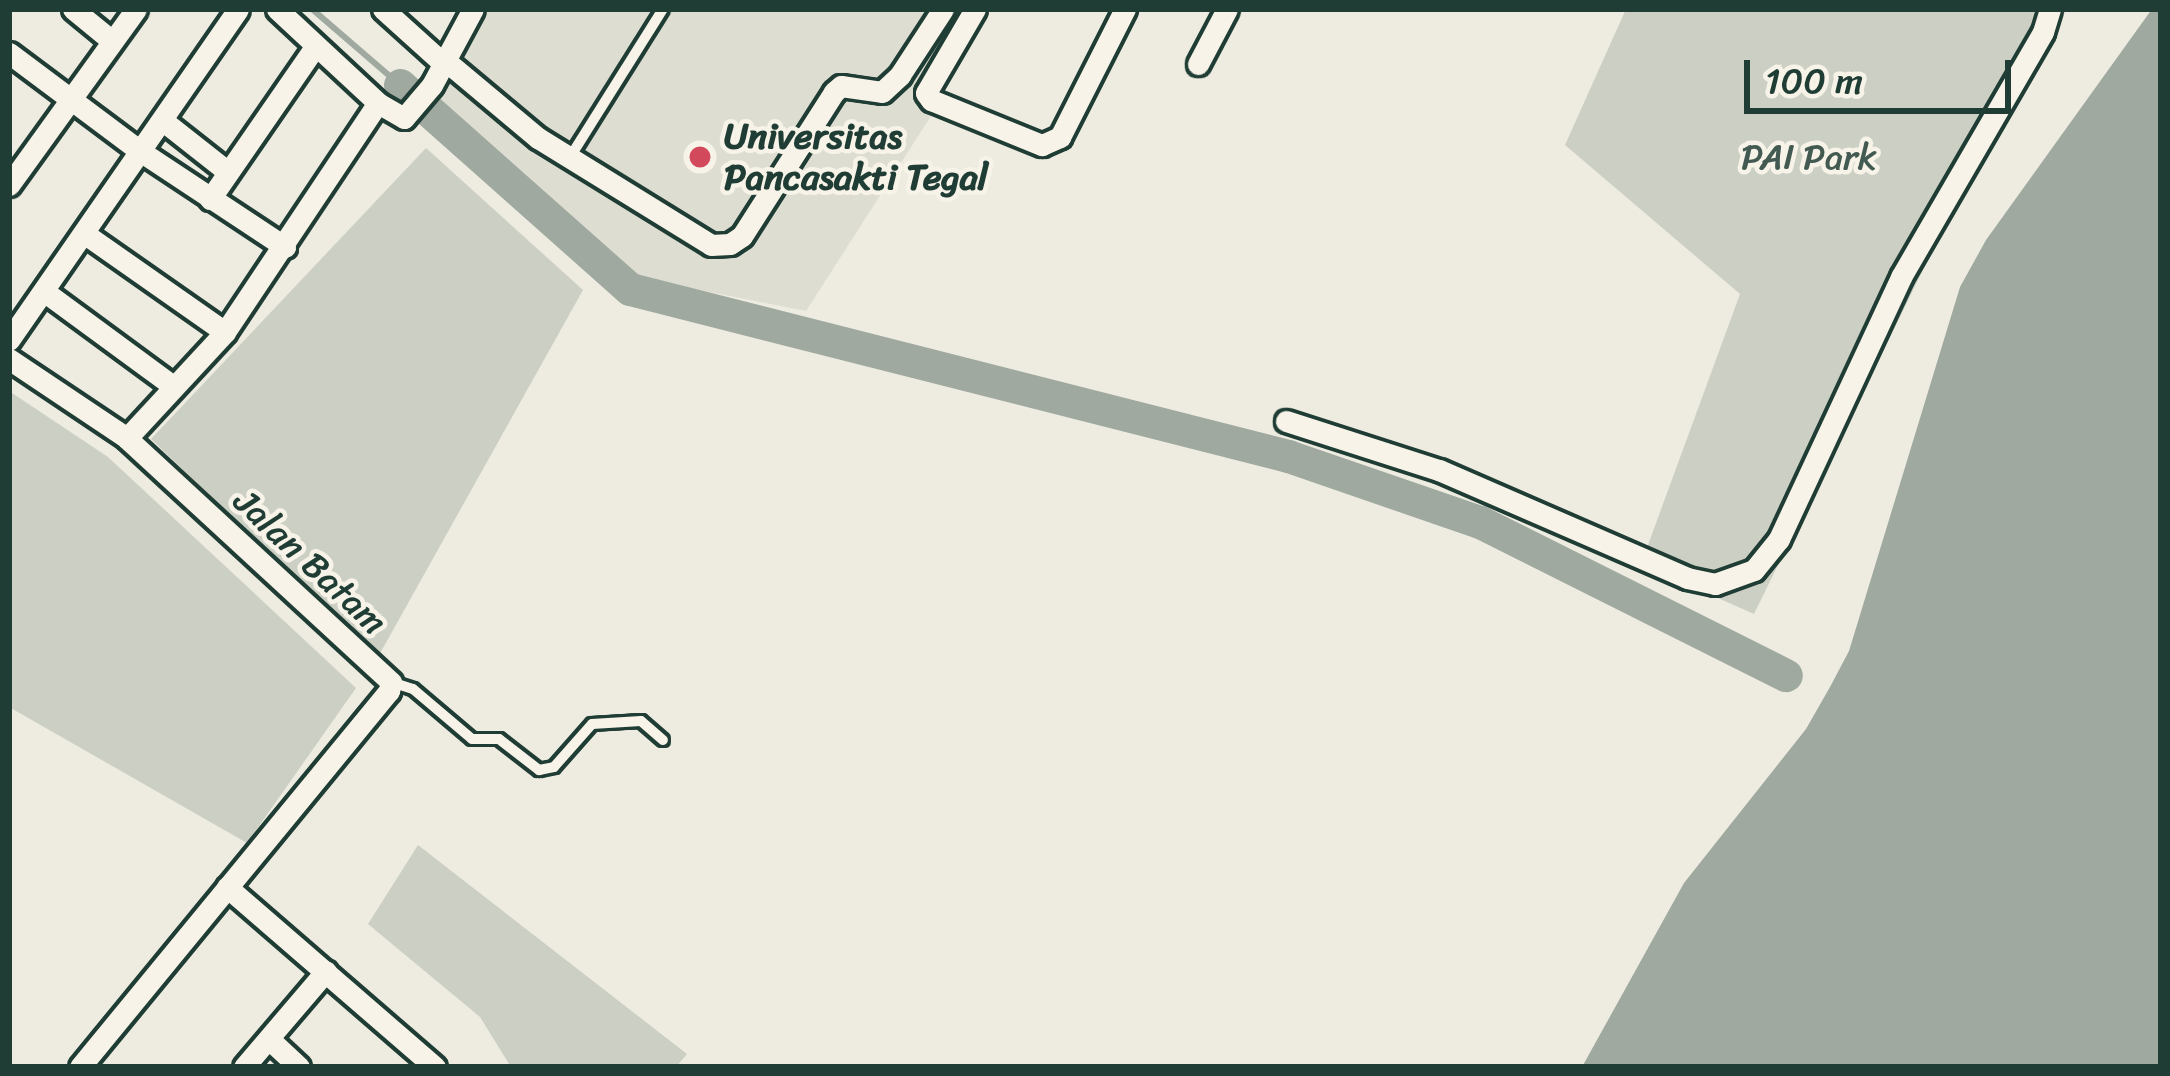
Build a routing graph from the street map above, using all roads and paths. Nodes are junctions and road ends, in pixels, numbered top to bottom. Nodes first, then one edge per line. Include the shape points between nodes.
1 (73, 9) edge
2 (136, 9) edge
3 (238, 9) edge
4 (277, 9) edge
5 (382, 9) edge
6 (473, 9) edge
7 (663, 9) edge
8 (943, 9) edge
9 (975, 9) edge
10 (1125, 9) edge
11 (1227, 9) edge
12 (2050, 9) edge
13 (112, 41) junction
14 (314, 48) junction
15 (9, 53) edge
16 (446, 63) junction
17 (1198, 64) dead end
18 (76, 99) junction
19 (378, 103) junction
20 (162, 120) junction
21 (140, 151) junction
22 (18, 154) edge
23 (572, 154) junction
24 (228, 172) junction
25 (9, 185) edge
26 (211, 200) junction
27 (85, 234) junction
28 (285, 247) junction
29 (45, 292) junction
30 (225, 332) junction
31 (9, 340) edge
32 (9, 359) edge
33 (173, 386) junction
34 (1286, 422) dead end
35 (128, 438) junction
36 (391, 682) junction
37 (663, 740) dead end
38 (227, 887) junction
39 (326, 971) junction
40 (269, 1040) junction
41 (86, 1060) edge
42 (110, 1067) edge
43 (244, 1067) edge
44 (299, 1067) edge
45 (435, 1067) edge

1 - 13 street
2 - 13 street
3 - 20 street
4 - 14 street
5 - 16 street
6 - 16 street
7 - 23 lane
8 - 23 street via 882,92 834,92 730,244 711,244
9 - 10 street via 926,93 1042,145 1060,137
11 - 17 street
12 - 34 street via 1901,277 1779,539 1754,570 1715,584 1687,578 1439,470
13 - 18 street
14 - 19 street
14 - 24 street
15 - 18 street
16 - 19 street via 404,118
16 - 23 street via 538,138
18 - 21 street
18 - 22 street
19 - 28 street
20 - 21 street
20 - 24 street
21 - 26 street
21 - 27 street
22 - 25 street
24 - 26 street
26 - 28 street
27 - 29 street
27 - 30 street
28 - 30 street
29 - 31 street
29 - 33 street
30 - 33 street
32 - 35 street, Jalan Batam
33 - 35 street
35 - 36 street, Jalan Batam
36 - 37 lane via 413,689 472,739 499,739 539,770 554,767 592,724 641,722
36 - 38 street, Jalan Batam via 376,712
38 - 39 street
38 - 41 street, Jalan Batam
39 - 40 street
39 - 45 street
40 - 43 street
40 - 44 street
41 - 42 street

